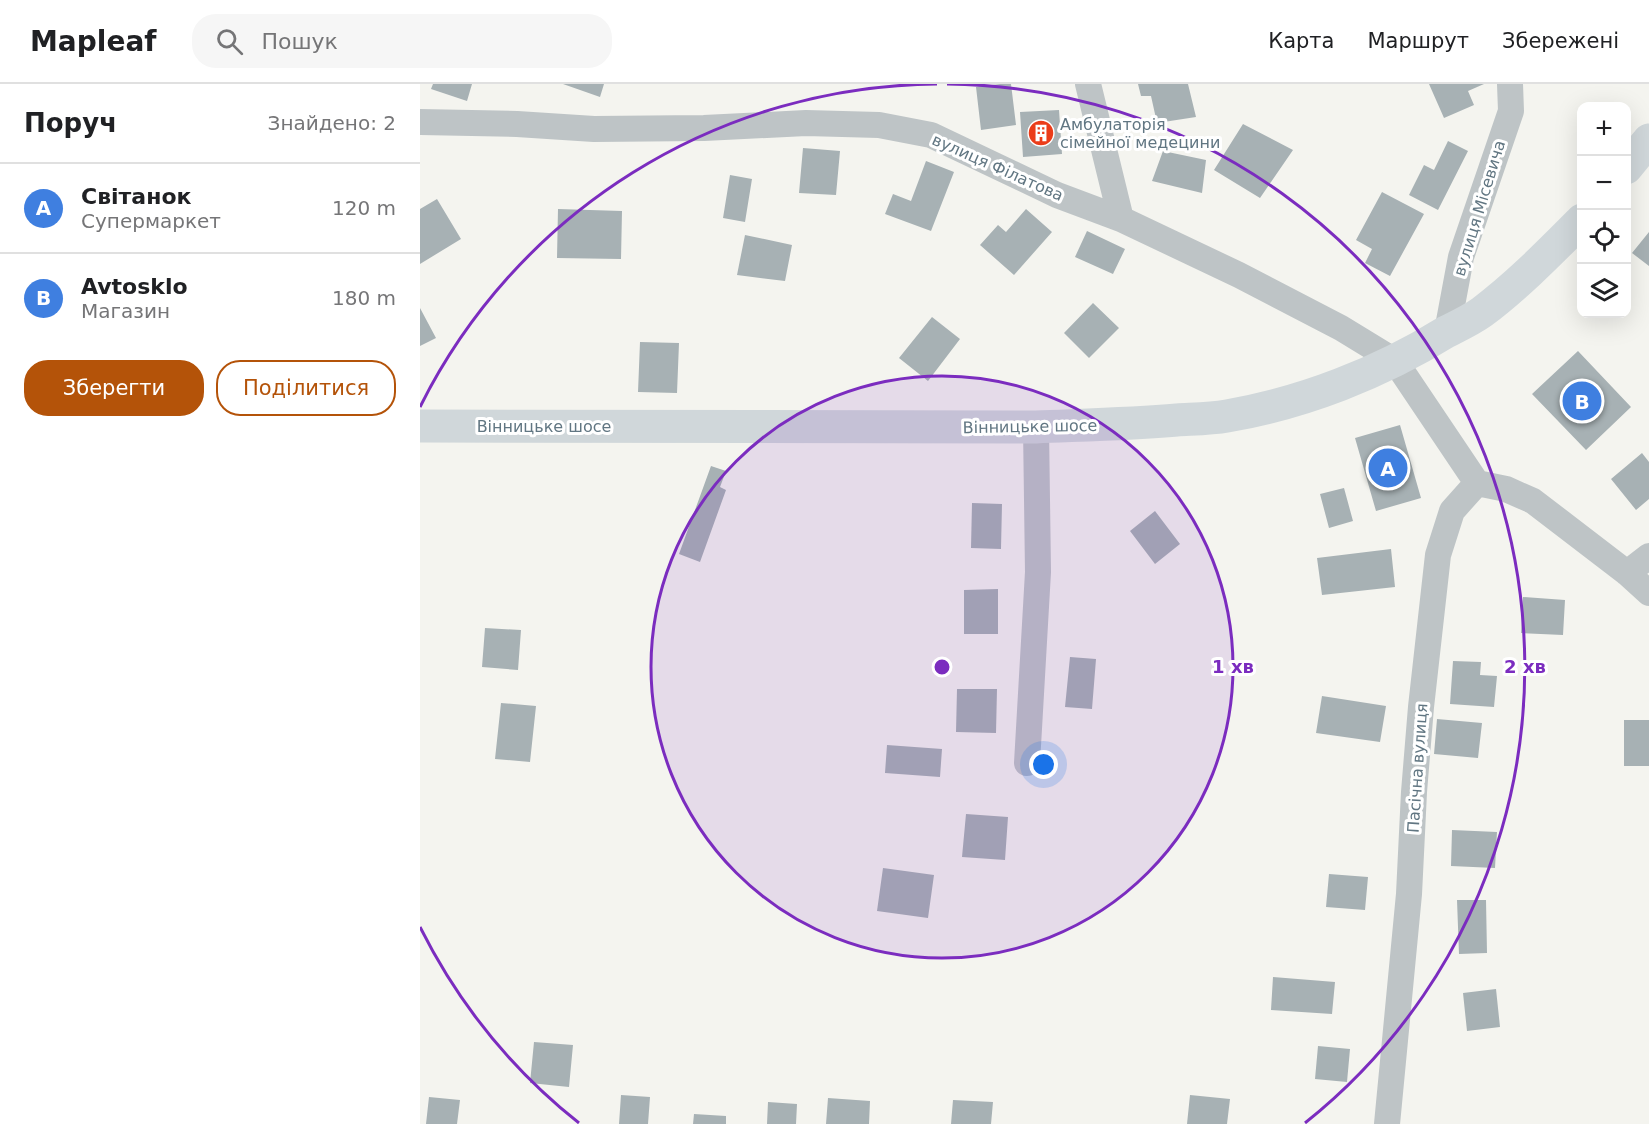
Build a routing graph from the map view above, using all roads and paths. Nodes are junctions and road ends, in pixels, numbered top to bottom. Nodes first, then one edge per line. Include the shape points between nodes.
1 (1088, 84) edge
2 (1510, 84) edge
3 (420, 122) edge
4 (1649, 140) edge
5 (1631, 162) edge
6 (1121, 219) junction
7 (1577, 224) edge
8 (1447, 332) junction
9 (1395, 361) junction
10 (420, 426) edge
11 (1036, 427) junction
12 (1477, 483) junction
13 (1649, 556) edge
14 (1627, 573) junction
15 (1649, 593) edge
16 (1027, 763) dead end
17 (1387, 1124) edge

1 - 6 street
2 - 8 street, вулиця Місевича via 1510,111 1461,257
3 - 6 street, вулиця Філатова via 594,129 704,129 806,123 879,125 931,135 1057,195
4 - 5 main road
6 - 9 street, вулиця Філатова via 1239,275
7 - 8 main road, Вінницьке шосе via 1509,290
8 - 9 main road, Вінницьке шосе
9 - 11 main road, Вінницьке шосе via 1295,400 1226,416
9 - 12 street
10 - 11 main road, Вінницьке шосе
11 - 16 street via 1038,572
12 - 14 street via 1506,489 1533,501
12 - 17 street, Пасічна вулиця via 1452,511 1438,555 1421,707 1409,894
13 - 14 street
14 - 15 street

